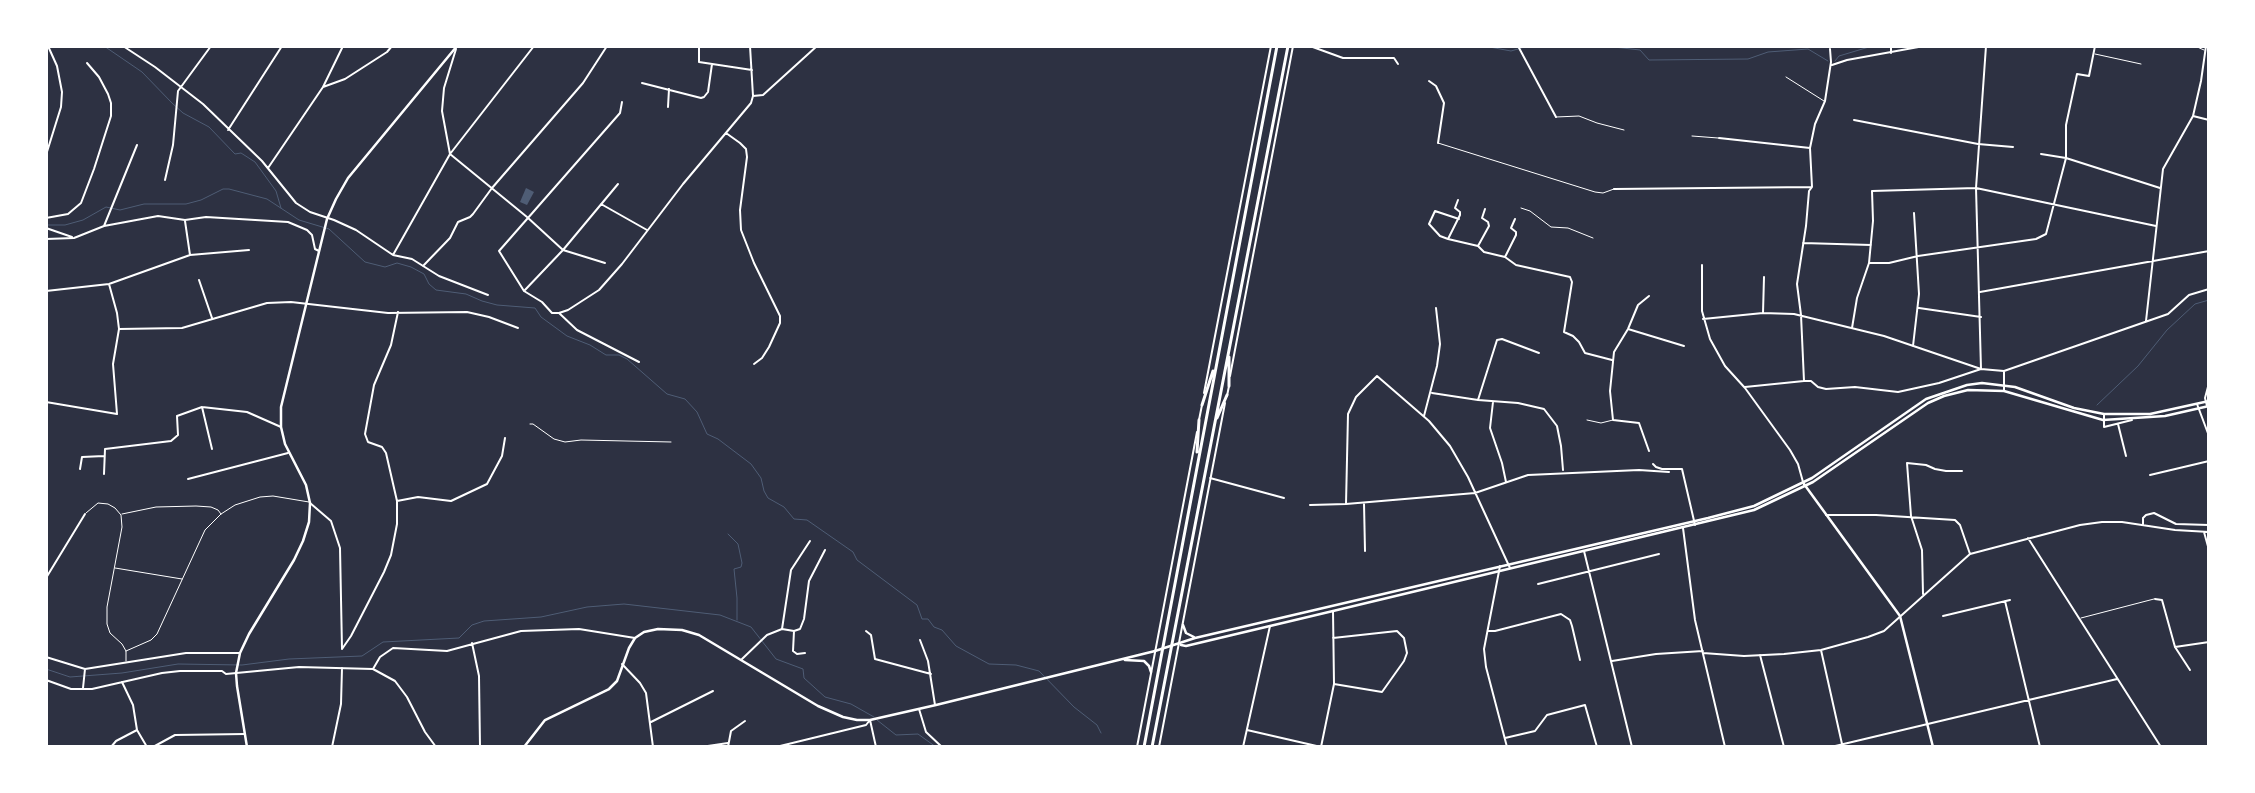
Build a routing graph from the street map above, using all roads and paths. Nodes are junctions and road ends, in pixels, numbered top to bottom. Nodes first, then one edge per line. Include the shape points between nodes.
1 (48, 46) edge
2 (123, 46) edge
3 (211, 46) edge
4 (282, 46) edge
5 (343, 46) edge
6 (392, 46) edge
7 (457, 46) edge
8 (534, 46) edge
9 (607, 46) edge
10 (698, 46) edge
11 (750, 46) edge
12 (817, 46) edge
13 (1271, 46) edge
14 (1277, 46) edge
15 (1288, 46) edge
16 (1294, 46) edge
17 (1310, 46) edge
18 (1518, 46) edge
19 (1891, 46) edge
20 (1924, 46) edge
21 (1986, 46) edge
22 (2095, 46) edge
23 (2195, 46) edge
24 (2206, 46) edge
25 (1830, 49) dead end
26 (2206, 50) junction
27 (1891, 53) junction
28 (2094, 53) junction
29 (2207, 56) edge
30 (87, 63) dead end
31 (712, 64) junction
32 (1398, 64) dead end
33 (2141, 64) dead end
34 (1831, 66) junction
35 (752, 70) junction
36 (1786, 77) dead end
37 (1430, 81) dead end
38 (642, 83) dead end
39 (181, 87) junction
40 (323, 87) junction
41 (669, 89) junction
42 (753, 96) junction
43 (1825, 101) junction
44 (622, 102) dead end
45 (668, 106) dead end
46 (2193, 116) junction
47 (1556, 117) joint
48 (1854, 120) dead end
49 (2209, 120) edge
50 (228, 130) junction
51 (1624, 130) dead end
52 (726, 133) junction
53 (1692, 136) dead end
54 (1719, 138) joint
55 (1438, 143) joint
56 (1978, 144) junction
57 (137, 145) dead end
58 (2013, 147) dead end
59 (1810, 148) junction
60 (450, 154) junction
61 (2041, 154) dead end
62 (46, 155) edge
63 (2066, 158) junction
64 (268, 168) junction
65 (165, 180) dead end
66 (618, 184) dead end
67 (1812, 187) junction
68 (492, 188) junction
69 (1976, 188) junction
70 (2160, 188) junction
71 (1614, 189) joint
72 (1458, 200) dead end
73 (601, 204) junction
74 (2055, 206) junction
75 (1521, 208) dead end
76 (1486, 210) dead end
77 (1914, 213) dead end
78 (527, 217) junction
79 (46, 218) edge
80 (327, 219) junction
81 (1460, 219) junction
82 (1515, 219) dead end
83 (185, 220) junction
84 (104, 226) junction
85 (2156, 226) junction
86 (46, 228) edge
87 (647, 230) junction
88 (74, 238) junction
89 (1594, 238) dead end
90 (46, 239) edge
91 (1448, 239) junction
92 (1803, 243) junction
93 (1871, 245) junction
94 (1478, 246) junction
95 (1978, 247) junction
96 (249, 250) dead end
97 (564, 250) junction
98 (319, 251) junction
99 (2209, 251) edge
100 (190, 255) junction
101 (393, 255) junction
102 (1918, 256) junction
103 (1505, 257) junction
104 (2152, 261) junction
105 (605, 263) dead end
106 (1869, 264) junction
107 (1702, 265) dead end
108 (423, 267) junction
109 (1764, 276) dead end
110 (199, 280) dead end
111 (110, 284) junction
112 (2209, 288) edge
113 (46, 291) edge
114 (524, 291) junction
115 (1980, 292) junction
116 (488, 296) dead end
117 (1649, 296) dead end
118 (306, 304) junction
119 (1436, 308) dead end
120 (1919, 308) junction
121 (398, 312) junction
122 (1763, 313) junction
123 (559, 314) junction
124 (1801, 316) junction
125 (1981, 317) junction
126 (213, 319) junction
127 (1703, 319) junction
128 (2146, 322) junction
129 (518, 328) dead end
130 (1852, 328) junction
131 (119, 329) junction
132 (1628, 329) junction
133 (1230, 346) junction
134 (1684, 346) dead end
135 (1913, 346) junction
136 (1539, 353) dead end
137 (1218, 356) junction
138 (1612, 360) junction
139 (639, 362) dead end
140 (754, 364) dead end
141 (1981, 369) junction
142 (2004, 371) junction
143 (1804, 381) junction
144 (2209, 383) edge
145 (2005, 385) junction
146 (1229, 386) junction
147 (1745, 389) junction
148 (2004, 391) junction
149 (1432, 393) junction
150 (1227, 395) junction
151 (1478, 400) junction
152 (46, 402) edge
153 (1493, 402) junction
154 (2207, 402) edge
155 (2197, 404) junction
156 (1202, 405) junction
157 (2208, 406) edge
158 (202, 407) junction
159 (2199, 408) junction
160 (2104, 414) junction
161 (1424, 417) junction
162 (1199, 420) junction
163 (1587, 420) dead end
164 (1613, 420) junction
165 (2103, 420) junction
166 (2132, 420) junction
167 (530, 424) dead end
168 (2118, 424) junction
169 (1214, 426) junction
170 (281, 427) junction
171 (2209, 436) edge
172 (505, 438) dead end
173 (671, 442) dead end
174 (212, 449) dead end
175 (1649, 451) dead end
176 (288, 453) junction
177 (104, 456) junction
178 (2126, 456) dead end
179 (2209, 461) edge
180 (1653, 464) dead end
181 (1197, 465) junction
182 (80, 469) dead end
183 (1563, 470) dead end
184 (1962, 471) dead end
185 (1669, 472) dead end
186 (104, 474) dead end
187 (2150, 475) dead end
188 (1210, 478) junction
189 (188, 479) dead end
190 (1506, 482) junction
191 (1803, 483) junction
192 (1805, 487) junction
193 (1475, 494) junction
194 (1284, 498) dead end
195 (397, 501) junction
196 (310, 503) junction
197 (1364, 503) junction
198 (1346, 504) junction
199 (1310, 505) dead end
200 (85, 514) joint
201 (221, 514) junction
202 (121, 515) junction
203 (1826, 516) junction
204 (1911, 516) junction
205 (1695, 523) junction
206 (2143, 524) junction
207 (2209, 525) edge
208 (1683, 528) junction
209 (2204, 532) junction
210 (2209, 532) edge
211 (2028, 538) junction
212 (810, 541) dead end
213 (826, 550) dead end
214 (1365, 550) dead end
215 (2209, 550) edge
216 (1584, 551) junction
217 (1659, 554) dead end
218 (1970, 554) junction
219 (1508, 564) junction
220 (1500, 566) junction
221 (114, 568) junction
222 (1510, 568) junction
223 (1500, 570) junction
224 (1589, 571) junction
225 (46, 578) edge
226 (182, 579) junction
227 (1538, 584) dead end
228 (1923, 596) junction
229 (2155, 599) joint
230 (2010, 600) dead end
231 (2005, 601) junction
232 (1333, 611) junction
233 (1900, 616) junction
234 (1943, 616) dead end
235 (2080, 618) junction
236 (1183, 625) junction
237 (1270, 626) junction
238 (782, 629) junction
239 (794, 631) junction
240 (866, 631) dead end
241 (1487, 631) junction
242 (635, 638) junction
243 (1195, 638) junction
244 (1334, 638) junction
245 (920, 640) dead end
246 (2209, 642) edge
247 (472, 643) junction
248 (1179, 644) junction
249 (2174, 647) junction
250 (1820, 650) junction
251 (126, 651) junction
252 (1155, 651) junction
253 (1703, 652) junction
254 (240, 653) junction
255 (805, 653) dead end
256 (1760, 655) junction
257 (46, 657) edge
258 (742, 659) junction
259 (1580, 660) dead end
260 (126, 661) junction
261 (1116, 661) junction
262 (1612, 661) junction
263 (622, 664) junction
264 (342, 667) junction
265 (85, 669) junction
266 (373, 669) junction
267 (2190, 670) dead end
268 (1151, 672) junction
269 (236, 673) junction
270 (931, 674) junction
271 (2117, 679) junction
272 (46, 680) edge
273 (122, 681) junction
274 (1334, 684) junction
275 (83, 688) junction
276 (713, 691) dead end
277 (2029, 701) junction
278 (936, 706) junction
279 (919, 709) junction
280 (870, 720) junction
281 (745, 721) dead end
282 (651, 722) junction
283 (1928, 724) junction
284 (137, 730) junction
285 (1246, 730) junction
286 (245, 734) junction
287 (1505, 738) junction
288 (729, 743) junction
289 (1842, 744) junction
290 (333, 746) edge
291 (525, 746) edge
292 (781, 746) edge
293 (111, 747) edge
294 (147, 747) edge
295 (153, 747) edge
296 (247, 747) edge
297 (321, 747) edge
298 (436, 747) edge
299 (480, 747) edge
300 (653, 747) edge
301 (700, 747) edge
302 (728, 747) edge
303 (776, 747) edge
304 (876, 747) edge
305 (942, 747) edge
306 (1136, 747) edge
307 (1144, 747) edge
308 (1152, 747) edge
309 (1159, 747) edge
310 (1243, 747) edge
311 (1321, 747) edge
312 (1507, 747) edge
313 (1597, 747) edge
314 (1632, 747) edge
315 (1725, 747) edge
316 (1784, 747) edge
317 (1831, 747) edge
318 (1933, 747) edge
319 (2040, 747) edge
320 (2161, 747) edge

1 - 62 street via 57,66 62,92 61,107
2 - 39 street
3 - 39 street
4 - 50 street
5 - 40 street
6 - 40 street via 344,79
7 - 60 street via 444,88 442,110
7 - 80 main road via 348,178
8 - 60 street
9 - 68 street via 582,83
10 - 31 street via 698,62
11 - 35 street
12 - 42 street via 763,95
13 - 156 street
14 - 137 highway
15 - 133 highway
16 - 146 street
17 - 32 street via 1342,58 1394,58
18 - 47 street
19 - 27 street
20 - 27 street
21 - 56 street
22 - 28 street
23 - 26 lane
24 - 26 street
25 - 34 street
26 - 29 street
27 - 34 street
28 - 33 lane
28 - 63 street via 2089,76 2077,74 2066,125
29 - 46 street
30 - 79 street via 108,94 111,116 81,202 68,214
31 - 35 street
31 - 41 street via 708,92 704,97
34 - 43 street
35 - 42 street
36 - 43 lane
37 - 55 street via 1444,103
38 - 41 street
39 - 50 street
39 - 65 street
40 - 64 street
41 - 45 street
42 - 52 street via 751,103
43 - 59 street via 1815,124
44 - 78 street via 620,113
46 - 49 street
46 - 70 street via 2167,160
47 - 51 lane via 1579,116
48 - 56 street
50 - 64 street
52 - 87 street
52 - 140 street via 746,149 741,230 780,316 769,347
53 - 54 lane
54 - 59 street
55 - 71 lane via 1595,192
56 - 58 street
56 - 69 street
57 - 84 street
59 - 67 street
60 - 68 street
60 - 101 street
61 - 63 street
63 - 70 street
63 - 74 street
64 - 80 street via 296,203
66 - 73 street
67 - 71 street
67 - 92 street
68 - 78 street
68 - 108 street via 470,217 458,222 450,238
69 - 74 street
69 - 93 street via 1872,191
69 - 95 street
70 - 85 street
72 - 81 street via 1455,208 1460,212
73 - 87 street
73 - 97 street
74 - 85 street
74 - 95 street via 2046,234 2042,237
75 - 89 lane via 1551,227 1568,228
76 - 94 street via 1482,218 1489,226
77 - 102 street
78 - 97 street
78 - 114 street via 499,252
80 - 98 main road
80 - 101 street via 356,230
81 - 91 street
81 - 91 street via 1434,212 1429,226
82 - 103 street via 1511,228 1516,235
83 - 84 street via 158,216
83 - 98 street via 206,217 288,222 307,230
83 - 100 street
84 - 88 street
85 - 104 street
86 - 88 street
87 - 123 street via 599,290
88 - 90 street
91 - 94 street
92 - 93 street
92 - 124 street via 1797,284
93 - 106 street
94 - 103 street via 1484,252
95 - 102 street
95 - 115 street
96 - 100 street
97 - 105 street
97 - 114 street
98 - 118 main road
99 - 104 street
100 - 111 street
101 - 108 street via 412,259
102 - 106 street
102 - 120 street
103 - 138 street via 1516,265 1570,277 1572,282 1564,332 1579,342 1585,353
104 - 115 street
104 - 128 street
106 - 130 street via 1857,298
107 - 127 street
108 - 116 street
109 - 122 street
110 - 126 street
111 - 113 street
111 - 131 street
112 - 128 street via 2189,295 2168,314
114 - 123 street via 552,313
115 - 125 street
117 - 132 street via 1638,305
118 - 121 street
118 - 126 street via 267,303
118 - 170 main road via 282,407
119 - 149 street via 1440,344
120 - 125 street
120 - 135 street
121 - 129 street via 467,312
121 - 195 street via 391,345 374,384 365,434 368,442 385,450
122 - 124 street
122 - 127 street
123 - 139 street via 577,330
124 - 130 street
124 - 143 street
125 - 141 street
126 - 131 street via 182,328
127 - 147 street via 1721,360
128 - 142 street
130 - 135 street
131 - 152 street via 113,364 117,414
132 - 134 street
132 - 138 street
133 - 146 highway
133 - 169 highway
135 - 141 street
136 - 151 street via 1497,340
137 - 156 highway
137 - 181 highway
138 - 164 street via 1610,391
141 - 142 street
141 - 143 street via 1898,392 1855,387 1826,389
142 - 145 street
143 - 147 street
144 - 154 street
145 - 148 street
145 - 160 main road via 2074,408
145 - 191 main road via 1967,384 1926,399
146 - 150 street
147 - 191 street via 1790,450
148 - 165 main road
148 - 192 main road via 1968,390 1933,401 1912,412
149 - 151 street
149 - 161 street
150 - 169 highway
150 - 188 street
151 - 153 street
153 - 183 street via 1540,407 1551,417 1557,426
153 - 190 street via 1490,428
154 - 155 main road
154 - 157 street
155 - 159 street
155 - 160 main road via 2150,414
156 - 162 street
157 - 159 main road
158 - 170 street via 248,412
158 - 174 street
158 - 177 street via 177,416 178,435 171,441 105,449
159 - 166 main road
159 - 171 street
160 - 165 street
161 - 193 street via 1450,446
161 - 198 street via 1377,376 1356,398 1348,414
162 - 181 highway
162 - 252 street
163 - 164 lane via 1601,423
164 - 175 street via 1637,422
165 - 166 main road
165 - 168 street via 2104,427
166 - 168 street
167 - 173 lane via 565,442
168 - 178 street
169 - 308 highway
170 - 176 main road
172 - 195 street via 502,456 487,484 451,501 418,497
176 - 189 street
176 - 196 main road via 306,485
177 - 182 street via 82,457
177 - 186 street
179 - 187 street
180 - 205 street via 1662,469 1682,470
181 - 307 highway
184 - 204 street via 1946,472 1907,463
185 - 190 street via 1537,474
188 - 194 street
188 - 236 street
190 - 193 street
191 - 192 main road
191 - 205 main road via 1754,506
192 - 203 main road
192 - 205 main road via 1754,510
193 - 197 street
193 - 219 street
195 - 196 street via 397,524 391,555 342,649 340,548 331,521
196 - 201 lane via 278,496 260,497
196 - 254 main road via 303,541
197 - 198 street
197 - 214 street
198 - 199 street
200 - 202 lane via 98,504 108,504
200 - 225 street
201 - 202 lane via 210,507 196,506 156,507
201 - 226 lane via 206,530
202 - 221 lane via 122,527
203 - 204 street
203 - 233 main road
204 - 218 street via 1958,522
204 - 228 street via 1922,550
205 - 208 main road
205 - 219 main road
206 - 207 street via 2143,518 2150,513 2176,524
206 - 209 street
206 - 211 street via 2102,522
208 - 216 main road
208 - 253 street via 1695,620
209 - 210 street
209 - 215 street
211 - 218 street
211 - 235 street
212 - 238 street via 791,570
213 - 239 street via 809,581 803,625
216 - 222 main road
216 - 224 street
217 - 224 street
218 - 228 street
219 - 220 main road
219 - 222 street
220 - 223 street
220 - 243 main road
221 - 226 lane
221 - 251 lane via 107,624 110,633
222 - 223 main road
223 - 232 main road
223 - 241 street
224 - 227 street
224 - 262 street
226 - 251 lane via 157,634
228 - 233 street
229 - 235 lane
229 - 249 street via 2162,600
230 - 231 street
231 - 234 street
231 - 277 street
232 - 237 main road
232 - 244 street
233 - 250 street via 1884,631
233 - 283 main road
235 - 271 street
236 - 243 main road via 1186,633
236 - 248 street
237 - 248 main road via 1186,646
237 - 285 street
238 - 239 street
238 - 258 street via 763,637
239 - 255 street via 793,651
240 - 270 street via 871,635 875,659
241 - 259 street via 1561,614 1570,620
241 - 287 street via 1485,658
242 - 247 street via 578,628 521,631
242 - 258 main road via 658,628 688,632
242 - 263 main road
243 - 248 main road
244 - 274 street
244 - 274 street via 1392,630 1401,633 1406,645 1406,657 1382,692
245 - 270 street
246 - 249 street
247 - 266 street via 447,651 393,648 380,657
247 - 299 street via 479,676
248 - 252 main road
248 - 309 street
249 - 267 street
250 - 256 street
250 - 289 street
251 - 260 lane
252 - 261 main road
252 - 268 street
253 - 256 street
253 - 262 street via 1656,654
253 - 315 street
254 - 260 street via 186,653
254 - 269 main road
256 - 316 street
257 - 265 street
258 - 280 main road via 832,712 857,720
260 - 265 street
261 - 268 main road via 1141,660
261 - 278 main road
262 - 314 street
263 - 282 street via 646,693
263 - 291 main road via 616,681 609,689 545,720
264 - 266 street
264 - 269 street
264 - 290 street via 341,704
265 - 275 street
266 - 298 street via 395,681
268 - 306 street
269 - 273 street via 180,671
269 - 286 main road
270 - 278 street
271 - 277 street
271 - 320 street
272 - 275 street via 71,689
273 - 275 street via 92,689
273 - 284 street via 132,704
274 - 311 street
276 - 282 street
277 - 283 street
277 - 319 street
278 - 279 main road
279 - 280 main road
279 - 305 street via 926,732
280 - 292 street via 866,725
280 - 304 street
281 - 288 street via 731,731
282 - 300 street
283 - 289 street
283 - 318 main road
284 - 293 street
284 - 294 street
285 - 310 street
285 - 311 street
286 - 295 street via 175,735
286 - 296 main road
287 - 312 street
287 - 313 street via 1535,730 1548,715 1585,705
288 - 301 street
288 - 302 street
289 - 317 street
290 - 297 street
292 - 303 street

